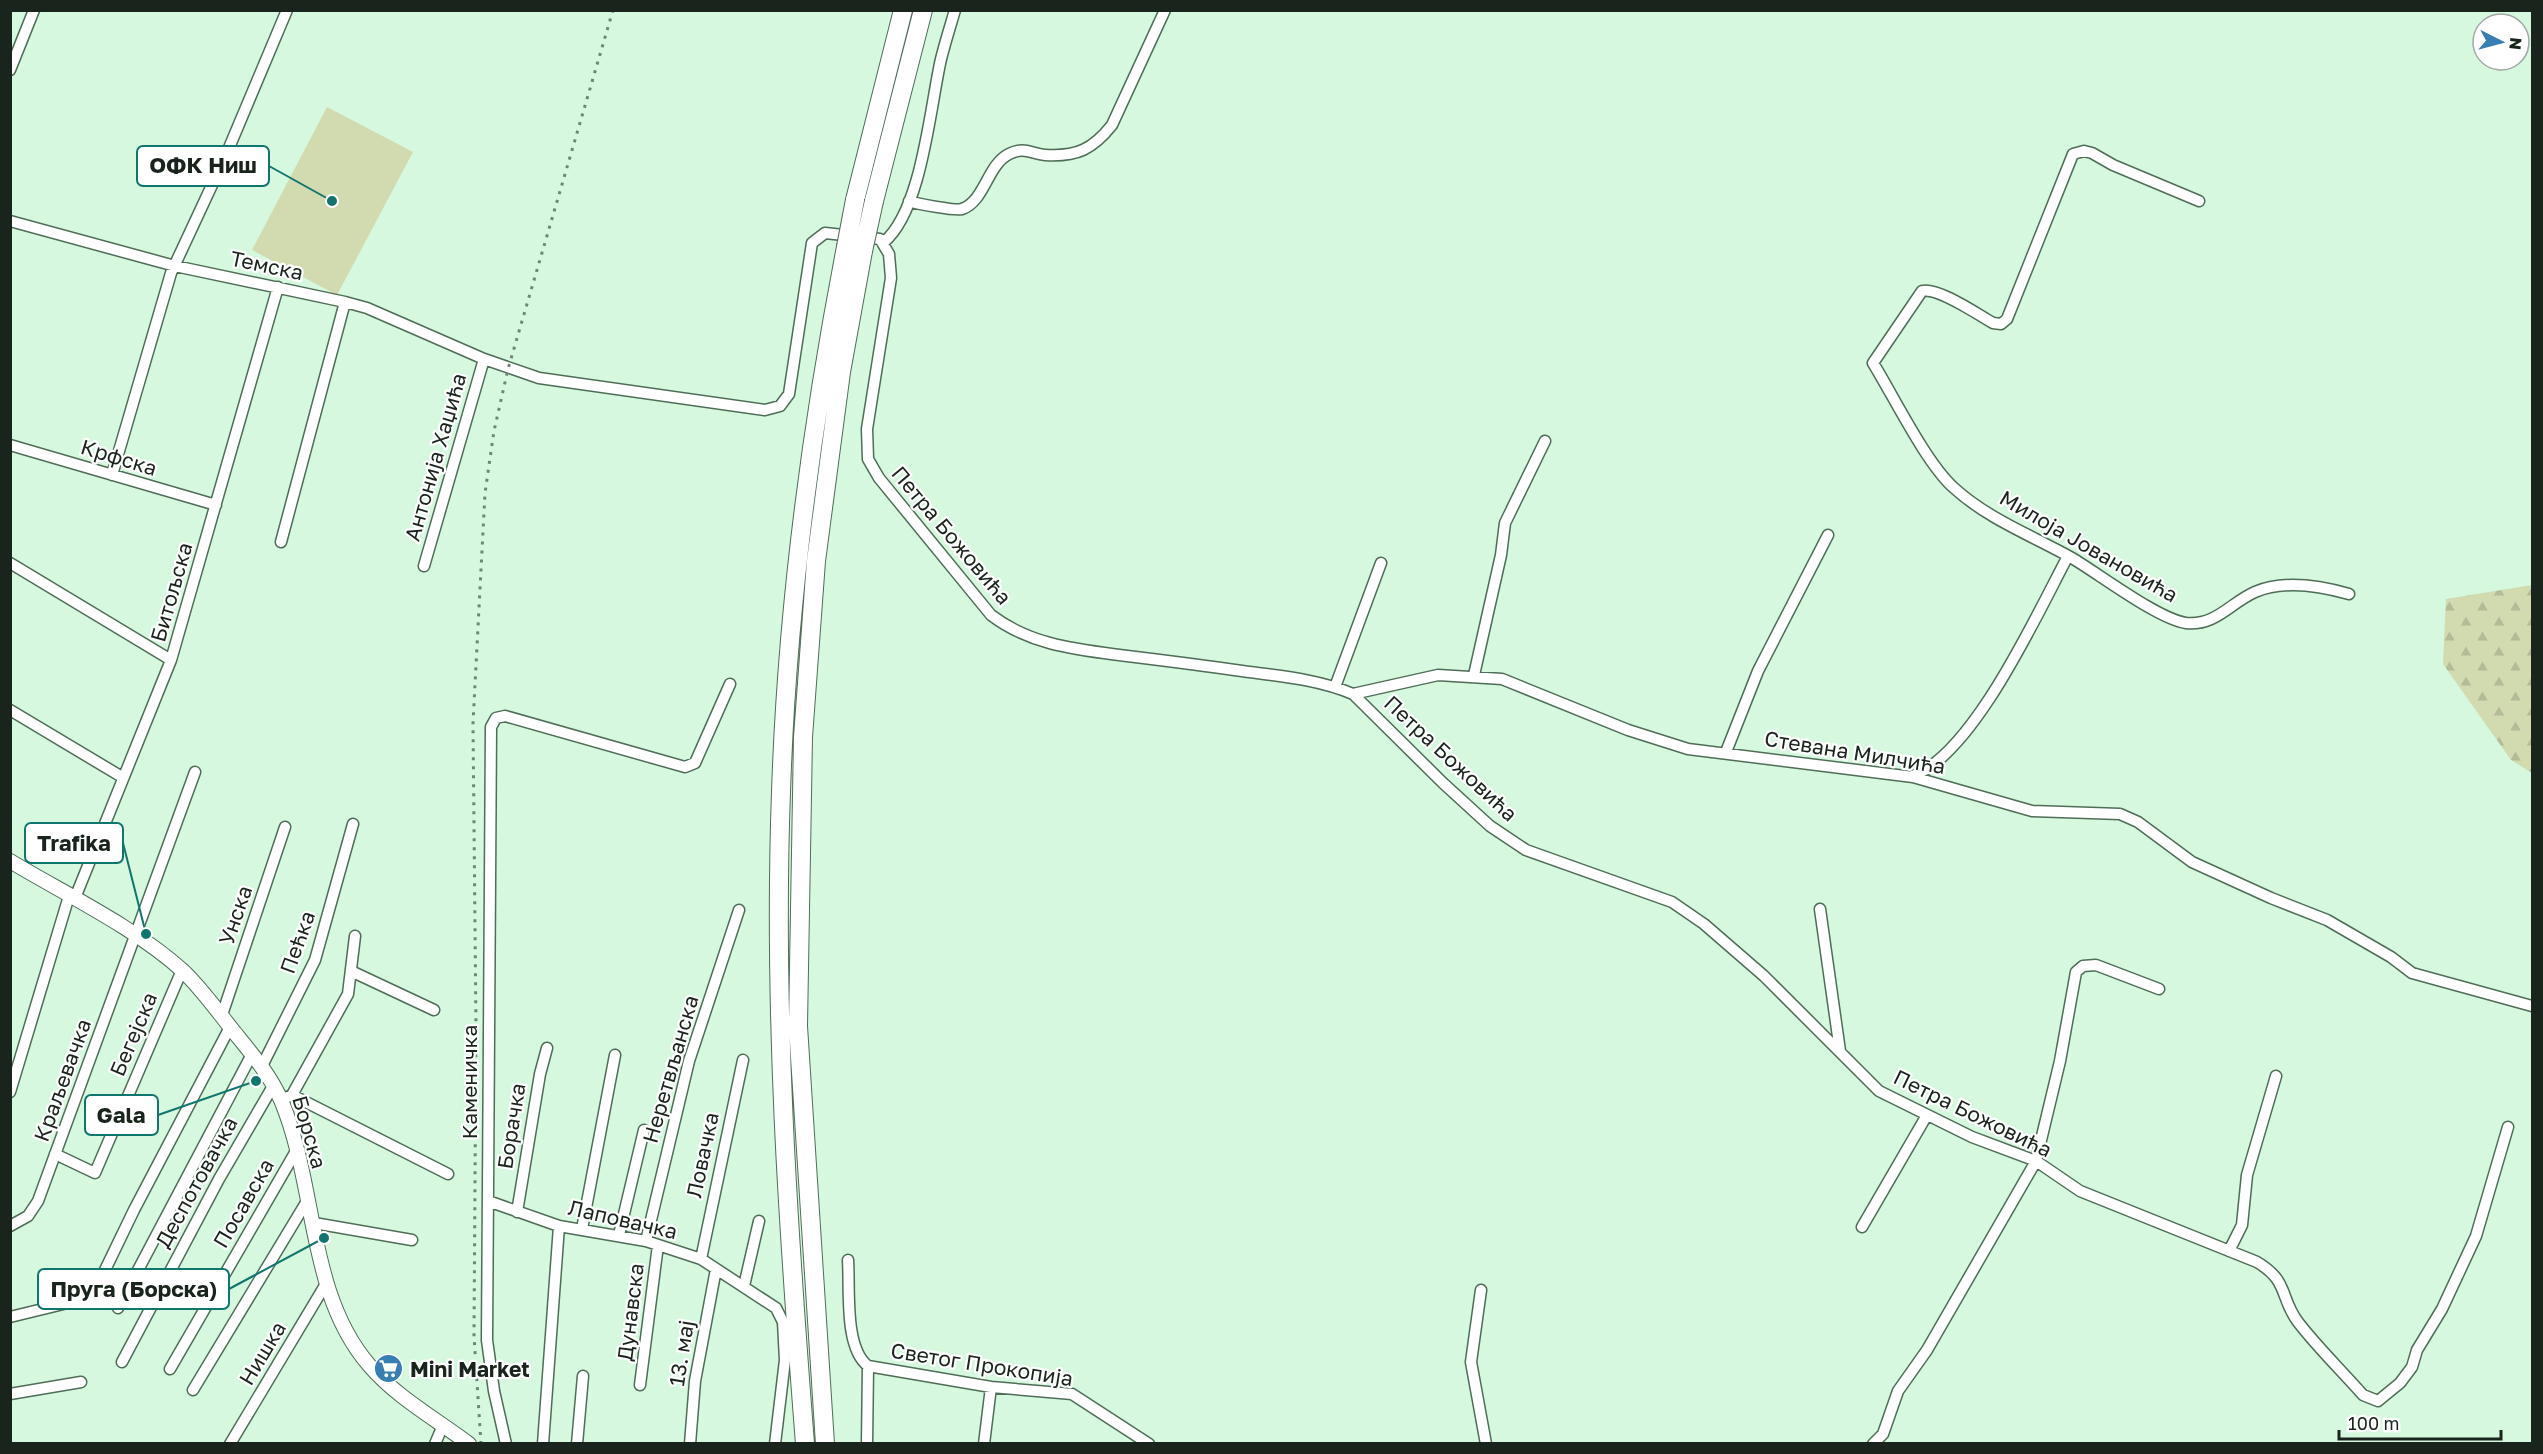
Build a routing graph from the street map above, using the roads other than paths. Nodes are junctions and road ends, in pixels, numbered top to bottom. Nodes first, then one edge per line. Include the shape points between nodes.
1 (34, 10) edge
2 (287, 10) edge
3 (903, 10) edge
4 (923, 10) edge
5 (955, 10) edge
6 (1165, 10) edge
7 (10, 70) edge
8 (909, 201) junction
9 (2199, 201) dead end
10 (10, 220) edge
11 (884, 242) junction
12 (854, 249) junction
13 (175, 266) junction
14 (278, 288) junction
15 (345, 302) junction
16 (484, 359) junction
17 (1545, 441) dead end
18 (10, 445) edge
19 (112, 475) junction
20 (216, 506) junction
21 (1828, 535) dead end
22 (280, 542) dead end
23 (2068, 556) junction
24 (1382, 562) dead end
25 (10, 563) edge
26 (424, 566) dead end
27 (2349, 594) dead end
28 (171, 660) junction
29 (1474, 675) junction
30 (730, 684) dead end
31 (1335, 687) junction
32 (1353, 694) junction
33 (10, 710) edge
34 (1726, 752) junction
35 (195, 772) dead end
36 (122, 777) junction
37 (1913, 777) junction
38 (353, 824) dead end
39 (285, 827) dead end
40 (10, 861) edge
41 (72, 897) junction
42 (1820, 909) dead end
43 (739, 910) dead end
44 (135, 936) junction
45 (355, 936) dead end
46 (182, 970) junction
47 (352, 972) junction
48 (2159, 989) dead end
49 (2532, 1006) edge
50 (434, 1010) dead end
51 (222, 1015) junction
52 (230, 1027) junction
53 (547, 1048) dead end
54 (1840, 1051) junction
55 (252, 1054) junction
56 (615, 1054) dead end
57 (742, 1060) dead end
58 (262, 1066) junction
59 (2276, 1076) dead end
60 (273, 1086) junction
61 (10, 1092) edge
62 (287, 1098) junction
63 (1928, 1115) junction
64 (2508, 1127) dead end
65 (644, 1130) dead end
66 (296, 1151) junction
67 (55, 1154) junction
68 (2036, 1161) junction
69 (448, 1174) dead end
70 (307, 1201) junction
71 (488, 1201) junction
72 (517, 1212) junction
73 (759, 1221) dead end
74 (314, 1223) junction
75 (10, 1226) edge
76 (559, 1226) junction
77 (1862, 1227) dead end
78 (582, 1229) junction
79 (619, 1235) junction
80 (411, 1240) dead end
81 (646, 1241) junction
82 (658, 1245) junction
83 (2229, 1251) junction
84 (701, 1259) junction
85 (848, 1260) dead end
86 (716, 1269) junction
87 (327, 1282) junction
88 (744, 1286) junction
89 (1481, 1290) dead end
90 (118, 1308) dead end
91 (10, 1317) edge
92 (122, 1362) dead end
93 (868, 1366) junction
94 (170, 1369) dead end
95 (583, 1376) dead end
96 (81, 1382) dead end
97 (640, 1385) dead end
98 (991, 1387) junction
99 (193, 1390) dead end
100 (10, 1394) edge
101 (443, 1425) junction
102 (230, 1443) edge
103 (435, 1443) edge
104 (469, 1443) edge
105 (506, 1443) edge
106 (543, 1443) edge
107 (578, 1443) edge
108 (690, 1443) edge
109 (775, 1443) edge
110 (806, 1443) edge
111 (825, 1443) edge
112 (867, 1443) edge
113 (984, 1443) edge
114 (1149, 1443) edge
115 (1486, 1443) edge
116 (1873, 1443) edge

1 - 7 street
2 - 13 street
3 - 12 highway, bridge via 855,200
4 - 12 highway, bridge via 874,201
5 - 8 street
6 - 8 street via 1112,125 1086,151 1044,155 1027,149 1010,153 998,162 974,199 962,209
8 - 11 street via 896,230
9 - 23 street, Милоја Јовановића via 2084,150 2073,154 2007,319 2001,324 1993,323 1940,294 1922,291 1873,363 1935,465 1954,488 1989,513
10 - 13 street, Темска
11 - 16 street, Темска via 876,237 825,233 812,243 789,394 773,410 539,378
11 - 31 street, Петра Божовића via 891,278 867,429 868,459 879,478 991,615 1032,639 1070,648 1288,677
12 - 110 highway via 821,379 803,506 781,783 783,1070
12 - 111 highway via 818,542 803,737 798,1026
13 - 14 street, Темска
13 - 19 street
14 - 15 street, Темска
14 - 20 street, Битољска
15 - 16 street, Темска
15 - 22 street
16 - 26 street, Антонија Хаџића
17 - 29 street via 1505,523 1502,555
18 - 19 street, Крфска
19 - 20 street, Крфска
20 - 28 street, Битољска
21 - 34 street via 1758,671
23 - 27 street, Милоја Јовановића via 2138,601 2185,623 2207,622 2254,592 2272,588 2320,586
23 - 37 street via 1994,693 1936,763
24 - 31 street
25 - 28 street
28 - 36 street, Битољска
29 - 32 street, Стевана Милчића via 1438,675
29 - 34 street, Стевана Милчића via 1502,679 1628,730 1688,749
30 - 71 street, Каменичка via 695,763 685,767 505,716 494,719
31 - 32 street, Петра Божовића
32 - 54 street, Петра Божовића via 1490,826 1526,850 1672,902 1764,976
33 - 36 street
34 - 37 street, Стевана Милчића
35 - 44 street, Краљевачка
36 - 41 street, Битољска
37 - 49 street, Стевана Милчића via 2032,811 2120,814 2138,822 2192,862 2327,920 2412,973
38 - 58 street, Пећка via 315,960
39 - 51 street, Унска
40 - 41 street, Борска
41 - 44 street, Борска
41 - 61 street, Битољска
42 - 54 street
43 - 81 street, Неретвљанска via 689,1061
44 - 46 street, Борска
44 - 67 street, Краљевачка
45 - 47 street
46 - 51 street, Борска
46 - 67 street, Бегејска via 94,1173
47 - 50 street
47 - 62 street via 348,994
48 - 68 street via 2096,965 2079,968
51 - 52 street, Борска
52 - 55 street, Борска
52 - 91 street via 92,1297
53 - 72 street, Борачка
54 - 63 street, Петра Божовића via 1880,1091
55 - 58 street, Борска
55 - 90 street
56 - 78 street
57 - 84 street, Ловачка
58 - 60 street, Борска
59 - 83 street via 2247,1175 2242,1225
60 - 62 street, Борска
60 - 92 street, Деспотовачка
62 - 66 street, Борска
62 - 69 street
63 - 68 street, Петра Божовића
63 - 77 street
64 - 83 street, Петра Божовића via 2476,1236 2442,1309 2417,1350 2412,1367 2379,1401 2363,1395 2298,1322 2276,1275
65 - 79 street
66 - 70 street, Борска
66 - 94 street, Посавска
67 - 75 street, Краљевачка via 38,1201 28,1216
68 - 83 street, Петра Божовића via 2080,1191
68 - 116 street via 1928,1350 1898,1391 1883,1434
70 - 74 street, Борска
70 - 99 street
71 - 72 street, Лаповачка
71 - 105 street, Каменичка via 487,1340
72 - 76 street, Лаповачка
73 - 88 street
74 - 80 street
74 - 87 street, Борска
76 - 78 street, Лаповачка
76 - 106 street
78 - 79 street, Лаповачка
79 - 81 street, Лаповачка
81 - 82 street, Лаповачка
82 - 84 street, Лаповачка
82 - 97 street, Дунавска
84 - 86 street, Лаповачка
85 - 93 street via 853,1334 857,1354
86 - 88 street, Лаповачка
86 - 108 street, 13. мај via 695,1381
87 - 101 street, Борска via 348,1336 371,1368
87 - 102 street, Нишка
88 - 109 street, Лаповачка via 776,1308 782,1318 785,1360
89 - 115 street via 1471,1362
93 - 98 street, Светог Прокопија
93 - 112 street
95 - 107 street
96 - 100 street
98 - 113 street
98 - 114 street, Светог Прокопија via 1072,1394
101 - 103 street
101 - 104 street, Борска

